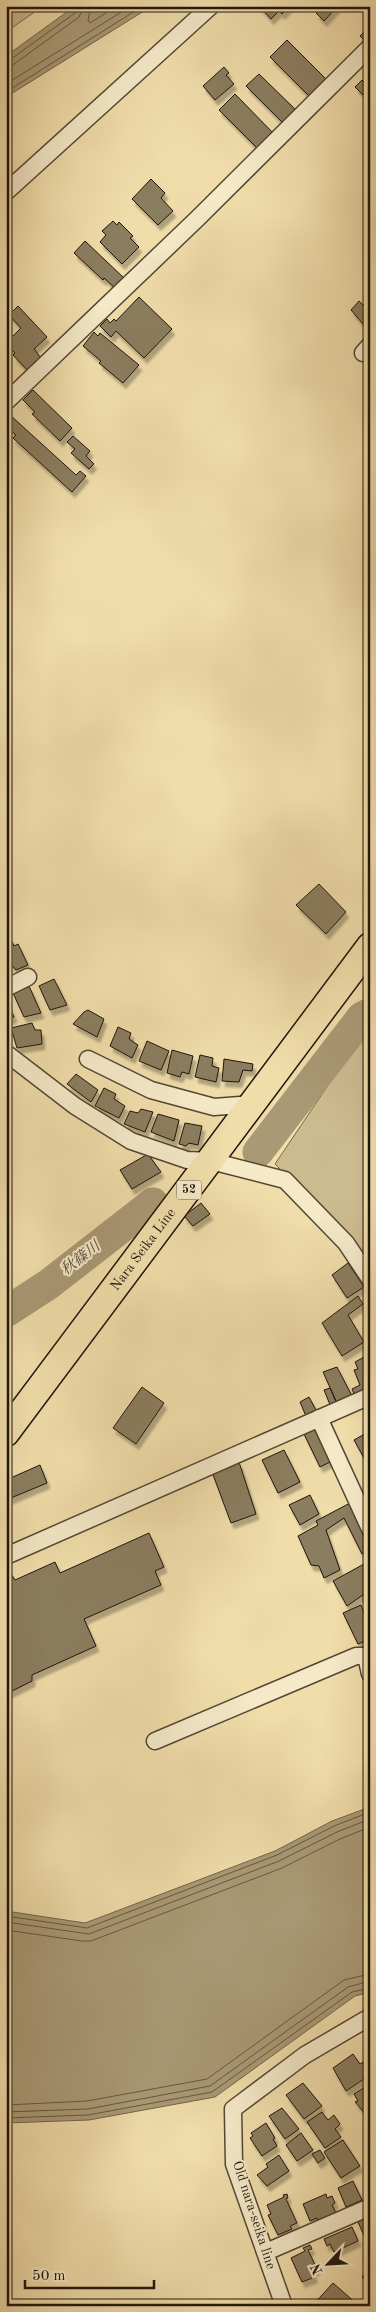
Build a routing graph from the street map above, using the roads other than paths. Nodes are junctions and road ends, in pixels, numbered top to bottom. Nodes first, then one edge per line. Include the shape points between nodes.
1 (211, 6) edge
2 (370, 47) edge
3 (6, 192) edge
4 (6, 402) edge
5 (370, 946) edge
6 (28, 977) dead end
7 (6, 988) edge
8 (6, 1052) edge
9 (88, 1059) dead end
10 (253, 1104) junction
11 (211, 1161) junction
12 (370, 1279) edge
13 (370, 1396) edge
14 (319, 1418) junction
15 (6, 1433) edge
16 (370, 1529) edge
17 (6, 1556) edge
18 (368, 1655) edge
19 (370, 1674) edge
20 (156, 1741) dead end
21 (370, 2016) edge
22 (370, 2207) edge
23 (266, 2252) junction
24 (284, 2306) edge

1 - 3 street
2 - 4 street
5 - 10 main road, Nara Seika Line / 52
6 - 7 street
8 - 11 street via 74,1106 131,1141 187,1160
9 - 10 street via 150,1090 214,1107
10 - 11 main road, Nara Seika Line / 52
11 - 12 street via 285,1180 346,1243
11 - 15 main road, Nara Seika Line / 52
13 - 14 street
14 - 16 street
14 - 17 street
18 - 19 street
18 - 20 street via 356,1656
21 - 23 street, Old nara-seika line via 305,2055 233,2110 234,2164
22 - 23 street
23 - 24 street, Old nara-seika line

